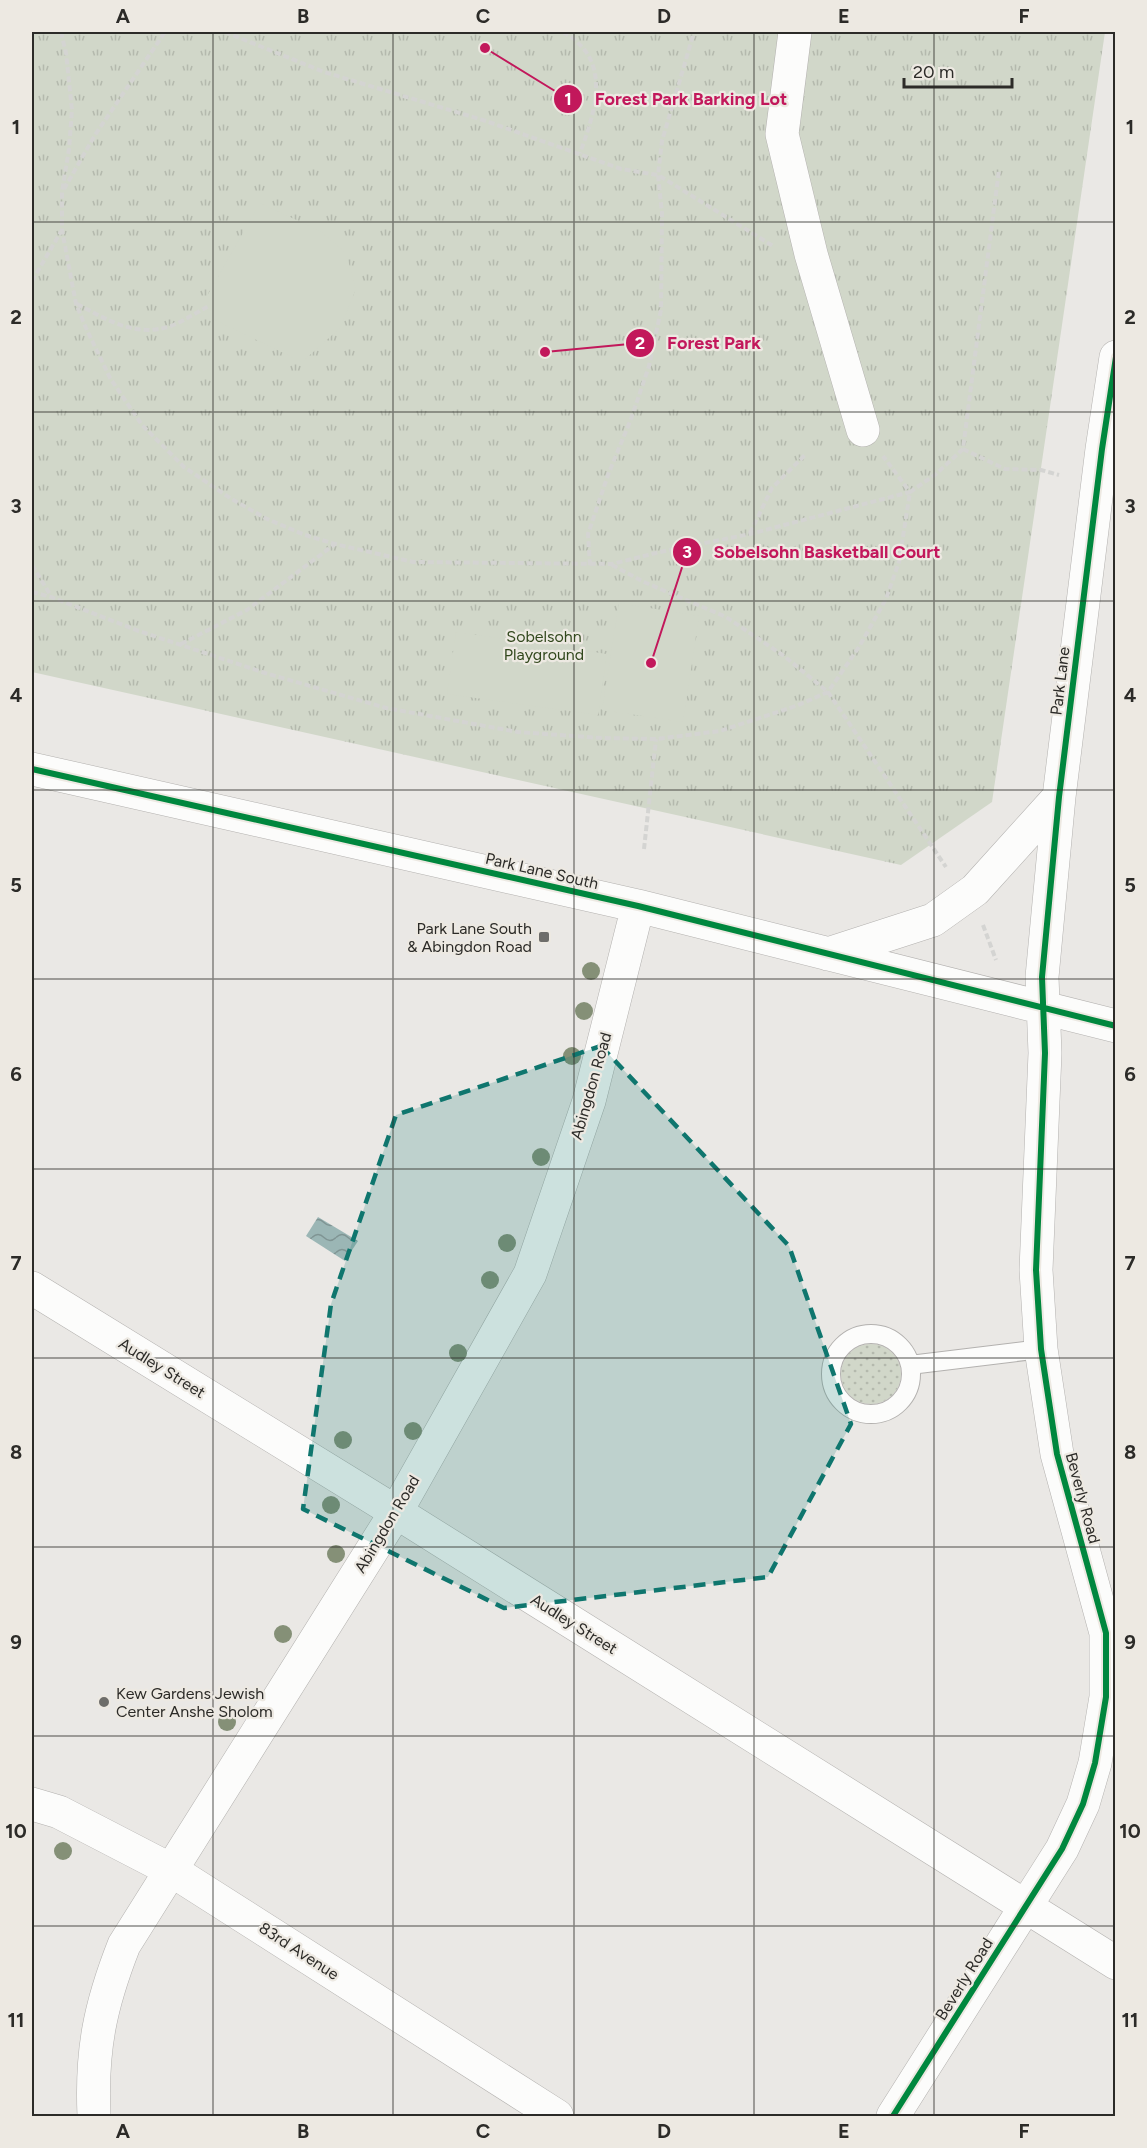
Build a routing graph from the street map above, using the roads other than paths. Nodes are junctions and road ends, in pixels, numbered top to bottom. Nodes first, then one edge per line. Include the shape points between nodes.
1 (795, 32) edge
2 (1116, 357) edge
3 (863, 430) road end
4 (1109, 450) edge
5 (32, 769) edge
6 (1059, 797) junction
7 (638, 906) junction
8 (828, 954) junction
9 (1043, 1009) junction
10 (1116, 1026) edge
11 (32, 1288) edge
12 (1041, 1349) junction
13 (910, 1365) junction
14 (396, 1512) junction
15 (32, 1804) edge
16 (171, 1870) junction
17 (1025, 1908) junction
18 (1116, 1963) edge
19 (94, 2116) edge
20 (557, 2116) edge
21 (893, 2116) edge

1 - 3 street via 782,134 811,254
2 - 4 street, Park Lane
4 - 6 street, Park Lane
5 - 7 street, Park Lane South
6 - 8 street via 975,890 933,920
6 - 9 street, Park Lane via 1042,977
7 - 8 street, Park Lane South
7 - 14 street, Abingdon Road via 589,1101 530,1274
8 - 9 street, Park Lane South
9 - 10 street, Park Lane South
9 - 12 street, Beverly Road via 1045,1053 1036,1270
11 - 14 street, Audley Street
12 - 13 lane
12 - 17 street, Beverly Road via 1057,1454 1106,1633 1106,1697 1095,1763 1083,1804 1062,1849
13 - 13 lane via 896,1342 877,1335 857,1336 837,1354 832,1380 844,1403 867,1414 880,1413 901,1400 908,1390
14 - 16 street, Abingdon Road
14 - 17 street, Audley Street
15 - 16 street, 83rd Avenue via 59,1812
16 - 19 street, Abingdon Road via 124,1945 108,1987 98,2025 92,2080
16 - 20 street, 83rd Avenue
17 - 18 street, Audley Street
17 - 21 street, Beverly Road

